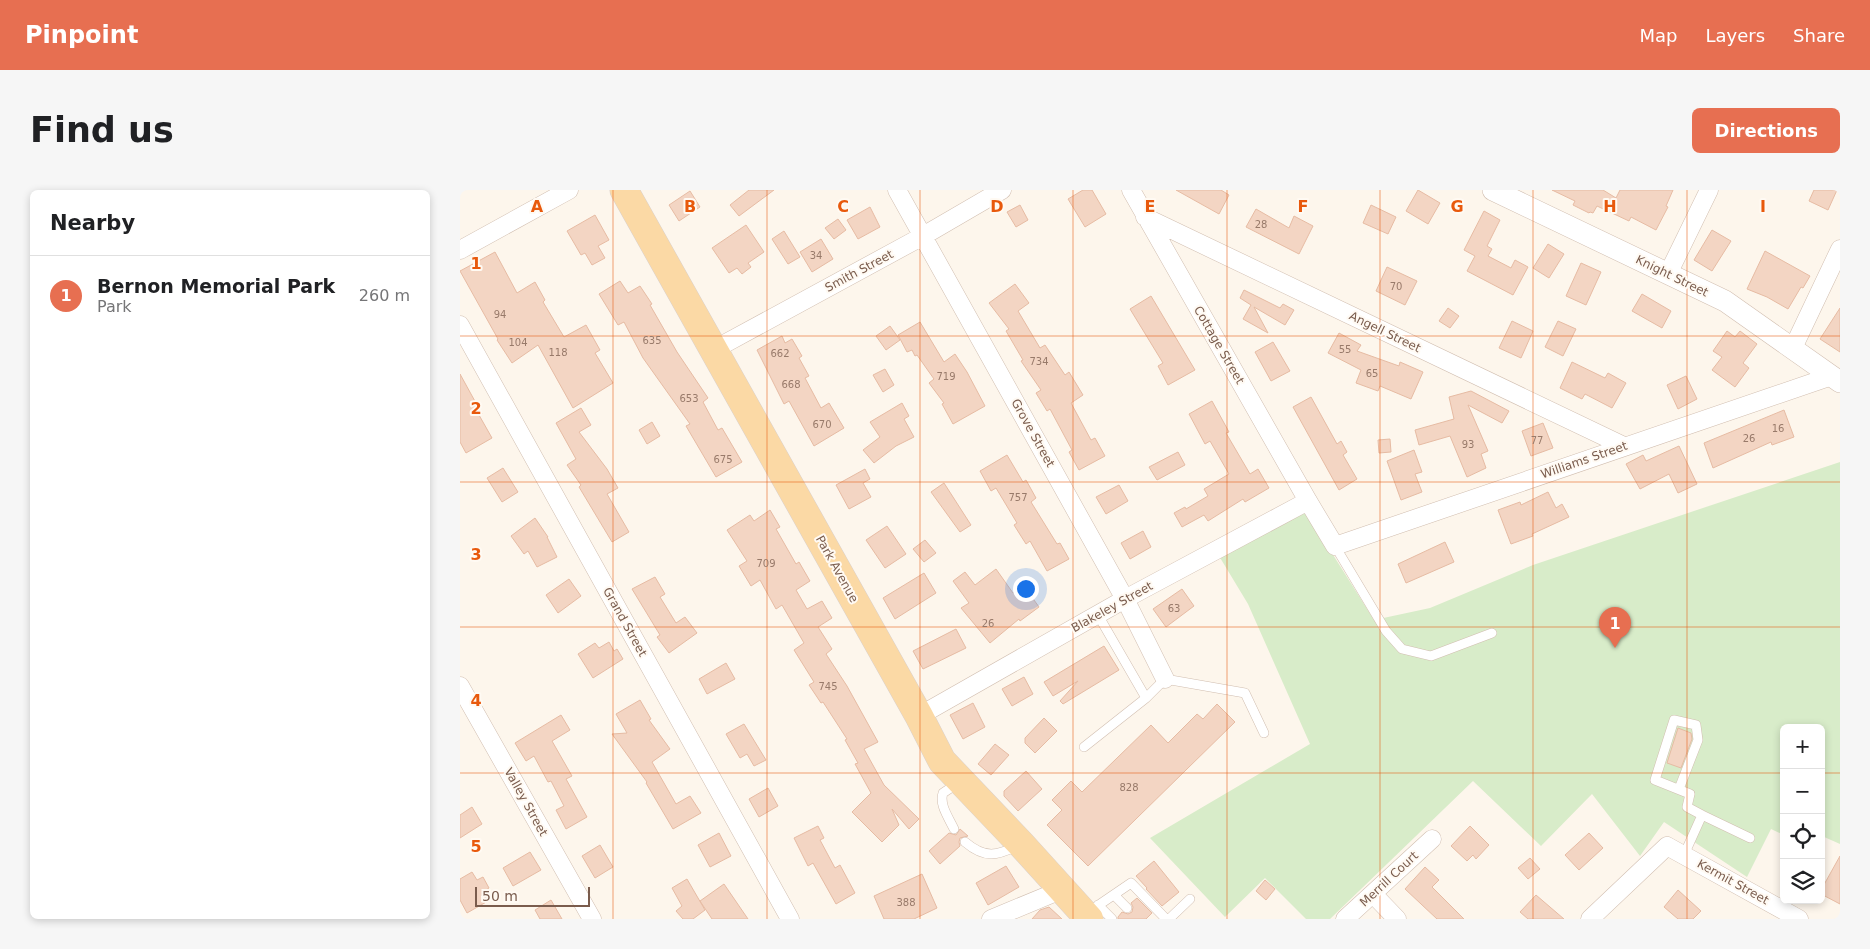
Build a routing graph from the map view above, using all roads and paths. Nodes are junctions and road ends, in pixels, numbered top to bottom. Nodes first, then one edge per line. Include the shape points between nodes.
1 (569, 190) edge
2 (624, 190) edge
3 (897, 190) edge
4 (1002, 190) edge
5 (1131, 190) edge
6 (1709, 190) edge
7 (1505, 193) edge
8 (1145, 217) junction
9 (923, 236) junction
10 (1840, 249) edge
11 (460, 250) edge
12 (1668, 274) junction
13 (460, 325) edge
14 (1793, 348) junction
15 (715, 349) junction
16 (1836, 379) edge
17 (1624, 446) junction
18 (1308, 501) junction
19 (1335, 546) junction
20 (1125, 600) junction
21 (1098, 615) junction
22 (1492, 633) dead end
23 (1165, 679) junction
24 (462, 694) edge
25 (1146, 698) junction
26 (918, 716) junction
27 (1264, 732) dead end
28 (1084, 747) dead end
29 (961, 781) junction
30 (1679, 789) junction
31 (1702, 815) junction
32 (954, 829) dead end
33 (1432, 838) dead end
34 (1750, 838) dead end
35 (965, 842) dead end
36 (1021, 844) junction
37 (1684, 855) junction
38 (1061, 890) junction
39 (1373, 894) junction
40 (1114, 895) junction
41 (1190, 899) dead end
42 (1127, 908) dead end
43 (1090, 913) edge
44 (592, 919) edge
45 (790, 919) edge
46 (991, 919) edge
47 (1112, 919) edge
48 (1167, 919) edge
49 (1345, 919) edge
50 (1397, 919) edge
51 (1590, 919) edge
52 (1800, 919) edge

1 - 11 street
2 - 15 main road, Park Avenue
3 - 9 street, Grove Street
4 - 9 street, Smith Street
5 - 8 street, Cottage Street
6 - 12 street
7 - 12 street, Knight Street
8 - 17 street, Angell Street
8 - 18 street, Cottage Street
9 - 15 street, Smith Street
9 - 20 street, Grove Street
10 - 14 street
12 - 14 street, Knight Street via 1726,301
13 - 45 street, Grand Street
14 - 16 street, Knight Street
15 - 26 main road, Park Avenue
16 - 17 street, Williams Street
17 - 19 street, Williams Street
18 - 19 street, Cottage Street
18 - 20 street, Blakeley Street
19 - 22 lane via 1386,631 1402,649 1431,656
20 - 21 street, Blakeley Street
20 - 23 street, Grove Street
21 - 25 lane
21 - 26 street, Blakeley Street
23 - 25 lane
23 - 27 lane via 1245,693
24 - 44 street, Valley Street
25 - 28 lane
26 - 29 main road, Park Avenue via 942,761
29 - 32 lane via 943,793 941,798
29 - 36 main road, Park Avenue
30 - 30 lane via 1655,780 1674,720 1696,725 1698,740
30 - 31 lane via 1690,794 1687,807
31 - 34 lane
31 - 37 lane
33 - 39 street, Merrill Court
35 - 36 lane via 993,855
36 - 38 main road, Park Avenue
37 - 51 street, Kermit Street via 1667,846
37 - 52 street, Kermit Street
38 - 43 main road, Park Avenue
38 - 46 street
39 - 49 street, Merrill Court
39 - 50 street
40 - 42 lane
40 - 43 lane
40 - 48 lane via 1131,883
41 - 48 lane
43 - 47 lane

